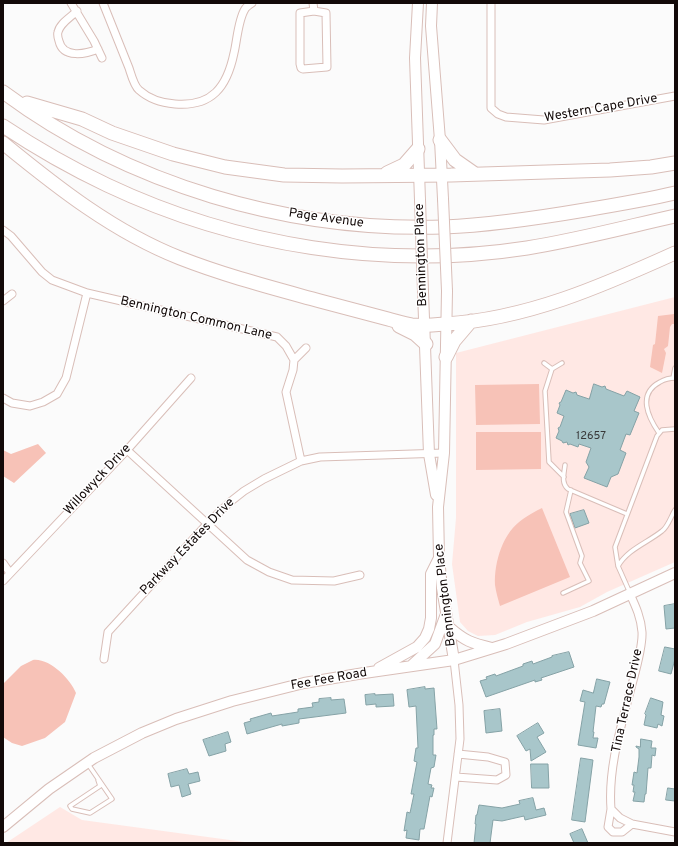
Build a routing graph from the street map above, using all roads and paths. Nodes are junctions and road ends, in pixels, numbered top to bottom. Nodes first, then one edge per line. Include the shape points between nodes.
1 (71, 3) edge
2 (103, 3) edge
3 (252, 3) edge
4 (314, 3) edge
5 (418, 3) edge
6 (432, 3) edge
7 (491, 3) edge
8 (77, 11) junction
9 (314, 11) junction
10 (98, 49) junction
11 (102, 58) dead end
12 (3, 92) edge
13 (675, 96) edge
14 (14, 100) junction
15 (3, 126) edge
16 (440, 140) junction
17 (3, 143) edge
18 (418, 149) junction
19 (675, 164) edge
20 (382, 174) junction
21 (442, 174) junction
22 (475, 174) junction
23 (418, 175) junction
24 (672, 193) edge
25 (675, 216) edge
26 (444, 227) junction
27 (3, 230) edge
28 (675, 253) edge
29 (87, 293) junction
30 (12, 294) dead end
31 (3, 300) edge
32 (387, 319) junction
33 (471, 321) junction
34 (447, 324) junction
35 (425, 325) junction
36 (426, 344) junction
37 (306, 348) dead end
38 (446, 357) junction
39 (294, 360) junction
40 (544, 363) dead end
41 (562, 363) dead end
42 (675, 368) edge
43 (552, 369) junction
44 (191, 378) dead end
45 (674, 378) edge
46 (3, 398) edge
47 (675, 429) edge
48 (659, 434) junction
49 (126, 450) junction
50 (444, 453) junction
51 (429, 454) junction
52 (301, 461) junction
53 (565, 465) dead end
54 (564, 477) junction
55 (571, 490) junction
56 (438, 506) junction
57 (675, 510) edge
58 (627, 514) junction
59 (207, 524) junction
60 (440, 558) junction
61 (3, 563) edge
62 (618, 566) junction
63 (10, 573) junction
64 (675, 573) edge
65 (360, 575) dead end
66 (3, 581) edge
67 (563, 593) dead end
68 (630, 594) junction
69 (446, 612) junction
70 (449, 628) junction
71 (494, 648) junction
72 (104, 659) dead end
73 (454, 660) junction
74 (412, 666) junction
75 (373, 671) junction
76 (458, 754) junction
77 (87, 763) junction
78 (456, 777) junction
79 (98, 780) junction
80 (611, 809) junction
81 (632, 824) junction
82 (3, 827) edge
83 (675, 832) edge
84 (447, 843) edge

1 - 8 street
2 - 3 street via 137,89 150,98 166,103 196,104 219,91 234,55 245,8
4 - 9 street
5 - 18 main road, Bennington Place via 415,58
6 - 16 main road, Bennington Place via 431,26
7 - 13 street, Western Cape Drive via 491,108 498,114 544,120
8 - 10 street
8 - 10 street via 61,26 58,32 59,44 68,52 80,54
9 - 9 street via 326,13 326,67 303,69 300,68 300,13
10 - 11 street
12 - 14 highway, Page Avenue
14 - 20 highway via 82,119 112,133 173,154 225,167 284,175
14 - 26 highway, Page Avenue via 65,132 117,159 172,182 229,201 325,221 377,226
15 - 25 highway via 79,171 164,209 252,236 312,247 402,255 488,252 527,248
16 - 21 main road, Bennington Place
16 - 22 highway via 454,160
17 - 32 highway via 82,204 152,246 218,272
18 - 20 highway via 404,165
18 - 23 main road, Bennington Place
19 - 22 highway via 610,170
20 - 23 highway
21 - 22 highway
21 - 23 highway
21 - 26 main road, Bennington Place, bridge
23 - 35 main road, Bennington Place, bridge
24 - 26 highway, Page Avenue via 528,219
26 - 34 main road, Bennington Place, bridge
27 - 29 street, Bennington Common Lane via 47,277
28 - 33 highway via 590,291 525,311
29 - 39 street, Bennington Common Lane via 277,337
29 - 46 street via 66,378 57,394 30,406
30 - 31 street
32 - 35 highway via 411,325
32 - 36 highway via 415,334
33 - 34 highway
33 - 38 highway via 454,340
34 - 35 highway
34 - 38 main road, Bennington Place
35 - 36 main road, Bennington Place
36 - 51 main road, Bennington Place
37 - 39 street
38 - 50 main road, Bennington Place
39 - 52 street via 286,392
40 - 43 lane
41 - 43 lane
42 - 45 lane
43 - 54 lane via 545,391 549,462
44 - 49 street, Willowyck Drive
45 - 48 lane via 667,378 649,392 646,406 650,420
47 - 48 lane via 662,430
48 - 58 lane
49 - 59 street
49 - 63 street, Willowyck Drive
50 - 51 street, Parkway Estates Drive
50 - 56 main road, Bennington Place
51 - 52 street, Parkway Estates Drive via 320,457
51 - 56 main road, Bennington Place
52 - 59 street, Parkway Estates Drive via 244,491
53 - 54 lane
54 - 55 lane via 565,486
55 - 58 lane
55 - 67 lane via 566,512 582,556 580,563 588,581
56 - 60 main road, Bennington Place
57 - 62 lane via 663,531 622,559
58 - 62 lane via 615,547
59 - 65 street via 247,560 268,572 292,580 334,581
59 - 72 street, Parkway Estates Drive via 108,632
60 - 69 main road, Bennington Place
60 - 75 main road via 431,574 431,618 425,638 417,647
61 - 63 street
62 - 68 lane
63 - 66 street, Willowyck Drive
64 - 68 main road, Fee Fee Road
68 - 71 main road, Fee Fee Road via 593,612
68 - 80 street, Tina Terrace Drive via 638,613 642,634 638,663 621,724 610,795
69 - 70 main road, Bennington Place
69 - 74 main road via 434,644
70 - 71 main road via 471,643
70 - 73 main road, Bennington Place
71 - 73 main road, Fee Fee Road
73 - 74 main road, Fee Fee Road
73 - 76 street via 459,711
74 - 75 main road, Fee Fee Road
75 - 77 main road, Fee Fee Road via 304,683 232,700 142,733
76 - 78 street
76 - 78 street via 488,757 505,762 506,775 497,780
77 - 79 lane
77 - 82 main road, Fee Fee Road via 49,789
78 - 84 street
79 - 79 lane via 100,786 70,806 72,809 90,812 112,799
80 - 81 street via 620,818
80 - 81 street, Tina Terrace Drive via 608,828 613,832 622,832
81 - 83 street

